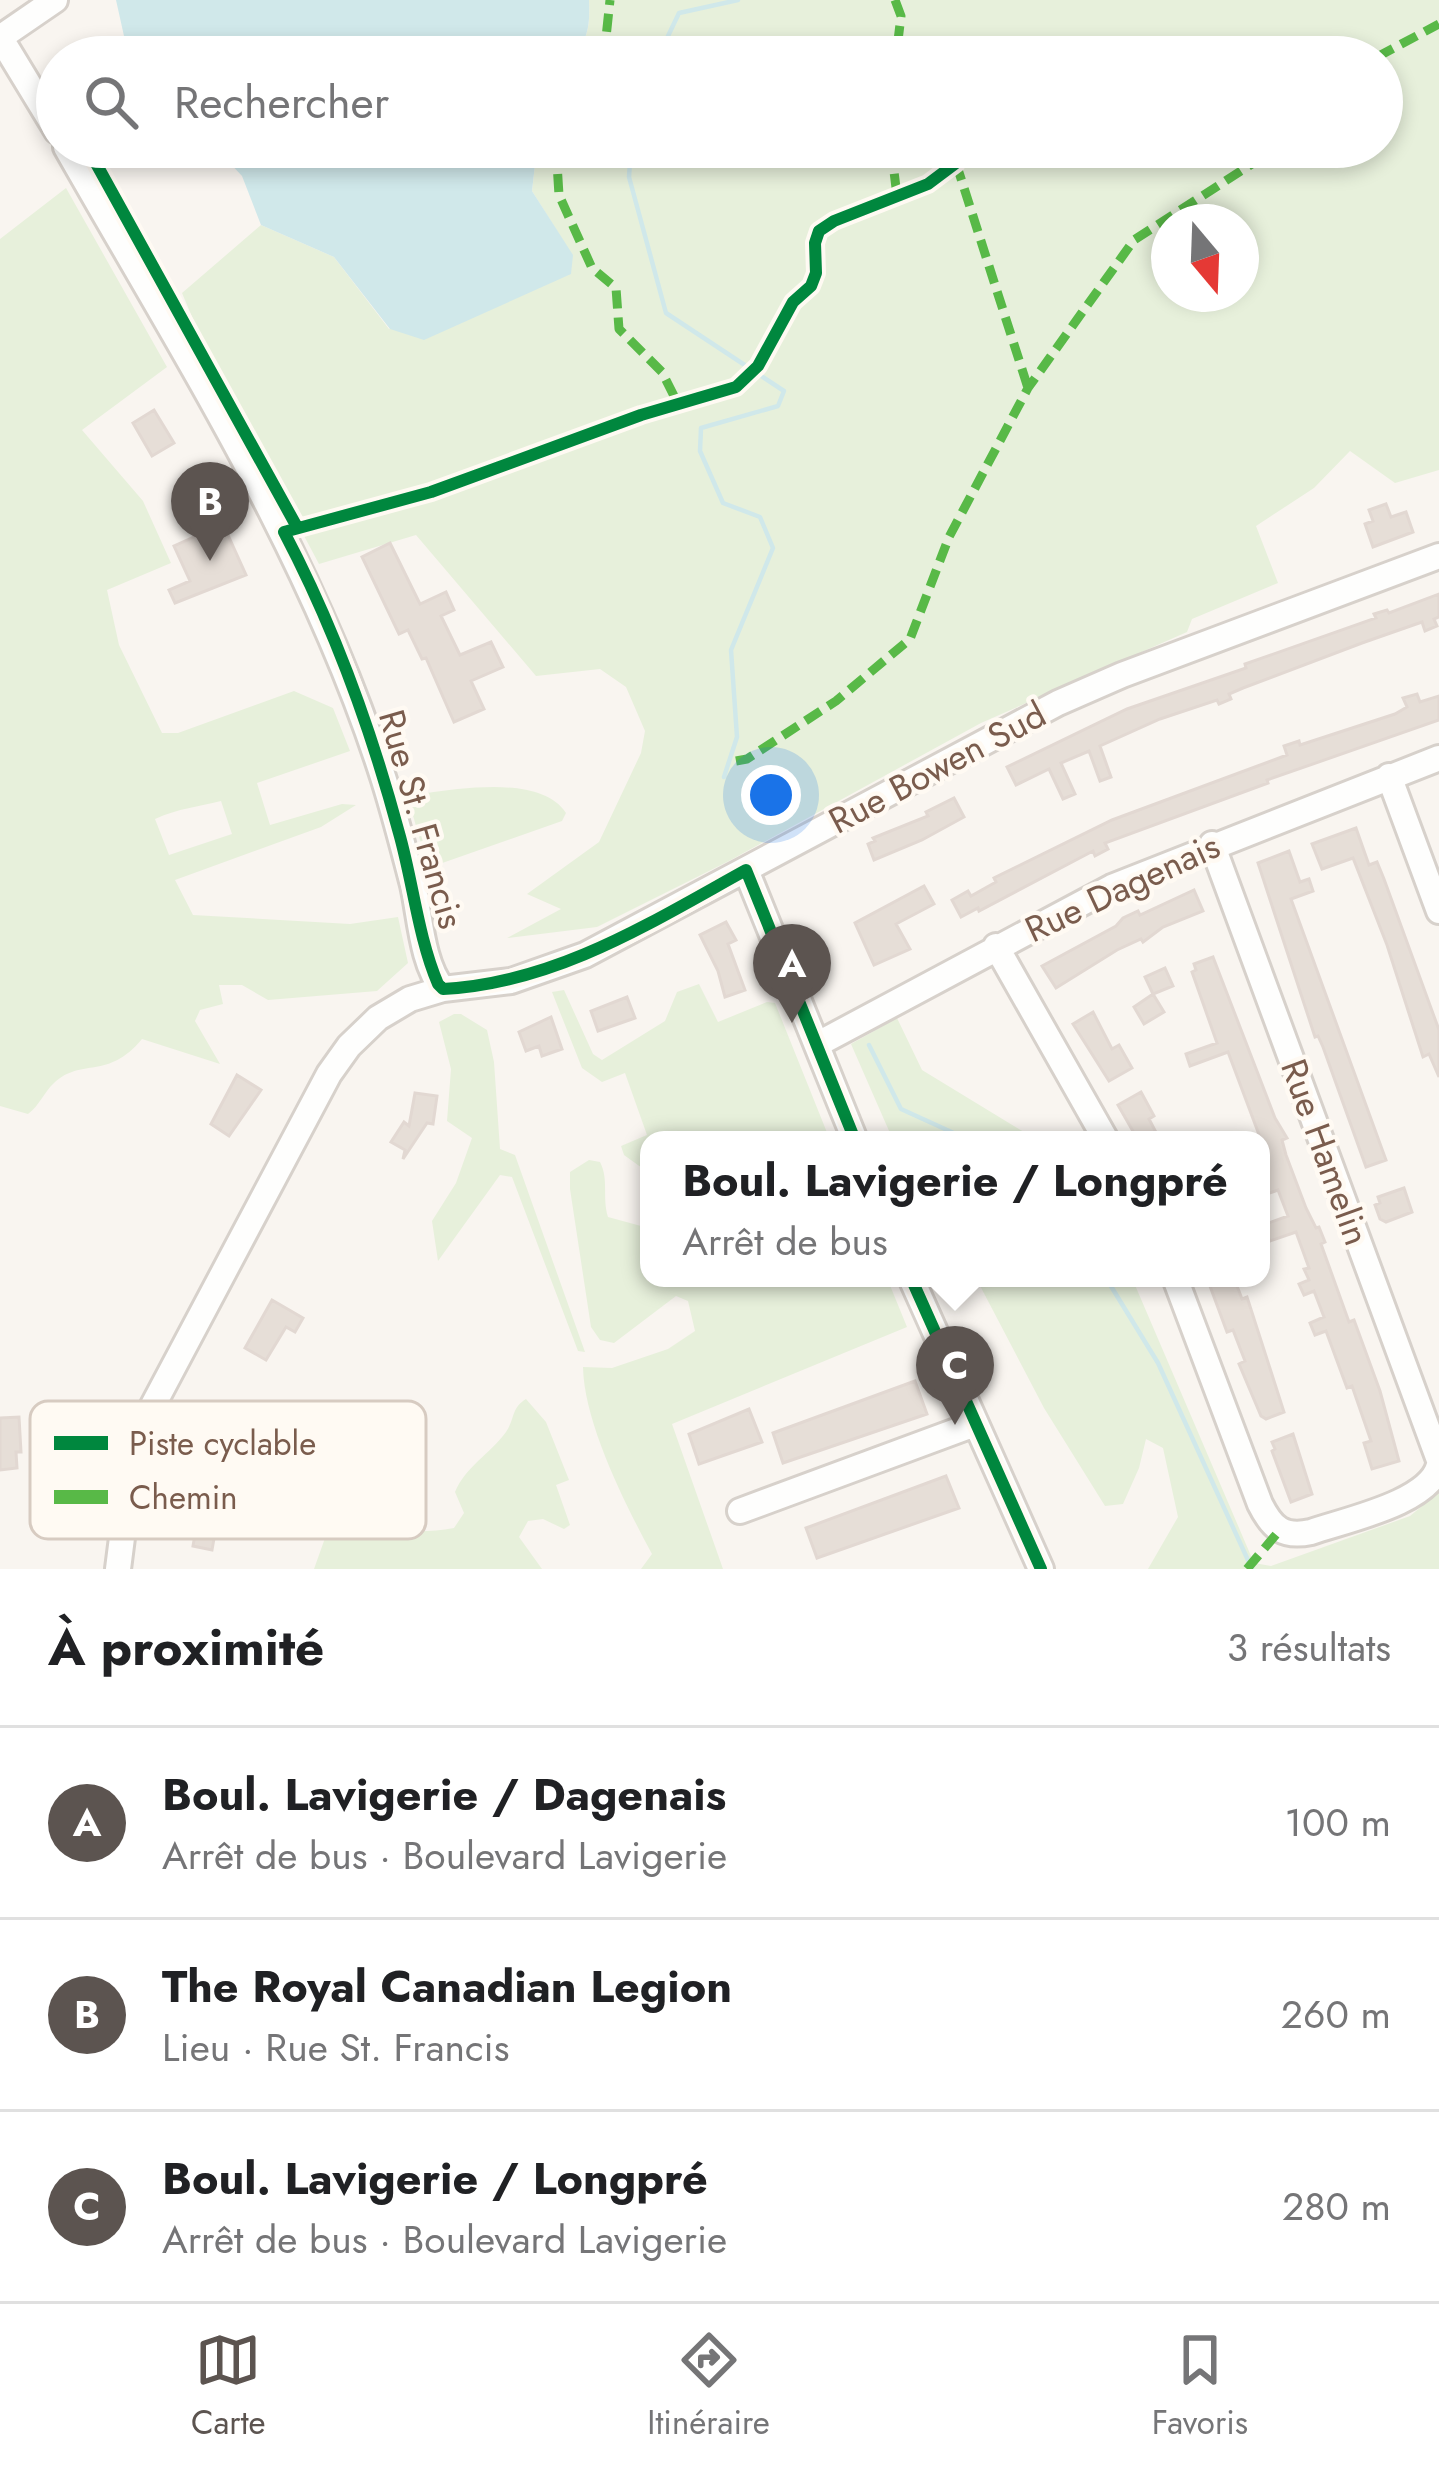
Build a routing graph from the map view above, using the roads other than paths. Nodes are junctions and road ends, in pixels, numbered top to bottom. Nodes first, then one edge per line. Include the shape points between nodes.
1 (55, 0) edge
2 (0, 37) edge
3 (36, 96) edge
4 (78, 168) edge
5 (1439, 556) edge
6 (1439, 758) edge
7 (1389, 776) junction
8 (1213, 844) junction
9 (746, 870) junction
10 (1439, 911) edge
11 (996, 946) junction
12 (443, 989) junction
13 (818, 1044) junction
14 (852, 1131) edge
15 (1101, 1131) edge
16 (914, 1287) edge
17 (1178, 1287) edge
18 (156, 1401) edge
19 (975, 1424) junction
20 (1439, 1462) edge
21 (740, 1511) dead end
22 (122, 1539) edge
23 (118, 1569) edge
24 (1041, 1569) edge

1 - 2 street
2 - 3 street
4 - 12 street, Rue St. Francis via 320,607 365,722
5 - 9 street, Rue Bowen Sud via 1058,703
6 - 7 street, Rue Dagenais
7 - 8 street, Rue Dagenais
7 - 10 street
8 - 11 street, Rue Dagenais
8 - 20 street, Rue Hamelin
9 - 12 street, Rue Bowen Sud via 585,955 512,981
9 - 13 street
11 - 13 street, Rue Dagenais
11 - 15 street
12 - 18 street, Rue Bowen Sud via 378,1018 328,1074
13 - 14 street
16 - 19 street
17 - 20 street, Rue Hamelin via 1260,1504 1279,1532 1311,1532 1414,1496 1436,1477
19 - 21 street
19 - 24 street
22 - 23 street, Rue Bowen Sud

